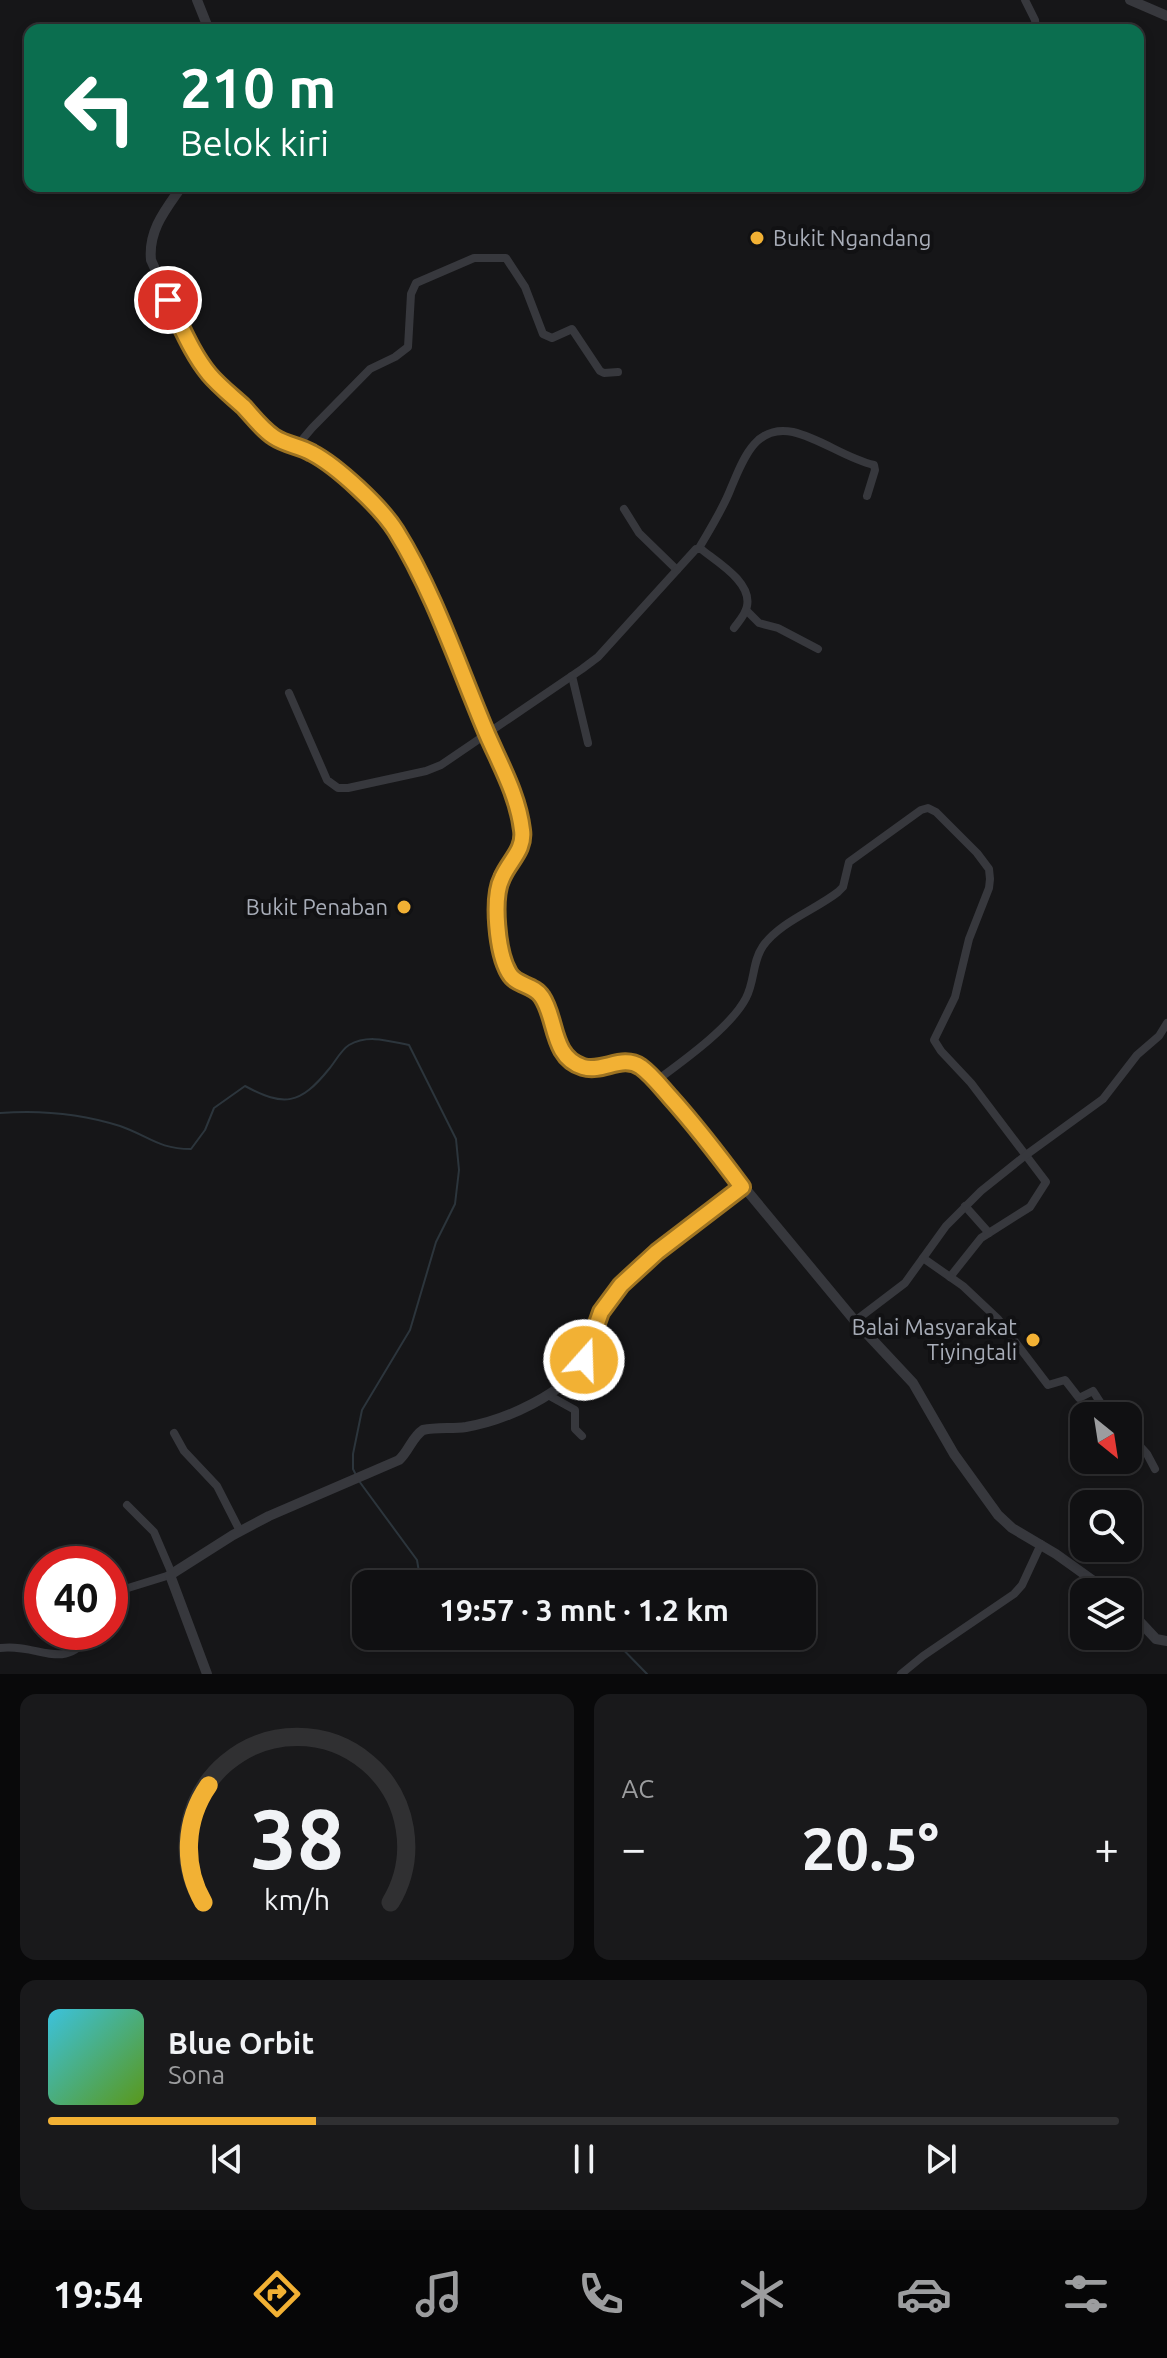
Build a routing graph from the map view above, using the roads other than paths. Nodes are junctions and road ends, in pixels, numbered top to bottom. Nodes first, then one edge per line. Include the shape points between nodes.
1 (197, 0) edge
2 (1025, 0) edge
3 (1130, 0) edge
4 (1167, 16) edge
5 (207, 24) edge
6 (1035, 24) edge
7 (178, 192) edge
8 (618, 372) dead end
9 (296, 447) junction
10 (867, 496) dead end
11 (624, 509) dead end
12 (699, 548) junction
13 (677, 570) junction
14 (746, 610) junction
15 (734, 628) dead end
16 (818, 649) dead end
17 (572, 676) junction
18 (289, 693) dead end
19 (487, 734) junction
20 (588, 743) dead end
21 (1167, 1023) edge
22 (656, 1081) junction
23 (1026, 1155) junction
24 (742, 1187) junction
25 (965, 1206) junction
26 (989, 1233) junction
27 (923, 1258) junction
28 (950, 1277) junction
29 (855, 1321) junction
30 (548, 1395) junction
31 (1100, 1402) edge
32 (174, 1433) dead end
33 (582, 1436) dead end
34 (1142, 1448) edge
35 (1155, 1469) dead end
36 (127, 1505) dead end
37 (240, 1531) junction
38 (1041, 1544) junction
39 (171, 1574) junction
40 (1089, 1578) edge
41 (128, 1588) edge
42 (1142, 1624) edge
43 (1167, 1641) edge
44 (0, 1648) edge
45 (84, 1650) edge
46 (80, 1660) dead end
47 (35, 1661) dead end
48 (207, 1674) edge
49 (901, 1674) edge

1 - 5 street
2 - 6 street
3 - 4 street
7 - 9 street via 151,238 156,274 207,371 271,435
8 - 9 street via 600,371 572,329 552,338 543,334 525,287 506,258 474,258 416,283 408,347 370,369
9 - 19 street via 336,471 395,530
10 - 12 street via 874,465 794,433 768,434 750,446
11 - 13 street via 639,533
12 - 13 street
12 - 14 street via 746,591
13 - 17 street via 598,657
14 - 15 street
14 - 16 street via 759,623
17 - 19 street
17 - 20 street
18 - 19 street via 327,780 338,788 426,771
19 - 22 street via 513,790 523,835 496,900 509,972 542,996 557,1041 572,1062 586,1068 631,1062
21 - 23 street via 1103,1099
22 - 23 street via 734,1014 753,981 755,959 764,944 838,892 855,856 928,808 977,853 990,879 955,997 934,1040
22 - 24 street
23 - 25 street
23 - 26 street via 1045,1186 1030,1207
24 - 29 street
24 - 30 street via 621,1285 601,1312 584,1360
25 - 26 street
25 - 27 street
26 - 28 street
27 - 28 street
27 - 29 street via 905,1283
28 - 31 street via 998,1319 1048,1385 1065,1380 1079,1398 1093,1391
29 - 38 street via 913,1383 998,1515
30 - 33 street via 575,1410 575,1429
30 - 37 street via 481,1424 423,1430 399,1460
32 - 37 street via 217,1486
34 - 35 street
36 - 39 street via 154,1532
37 - 39 street
38 - 40 street
38 - 49 street via 1014,1594
39 - 41 street
39 - 48 street
42 - 43 street via 1156,1639
44 - 47 street via 13,1648
45 - 46 street

